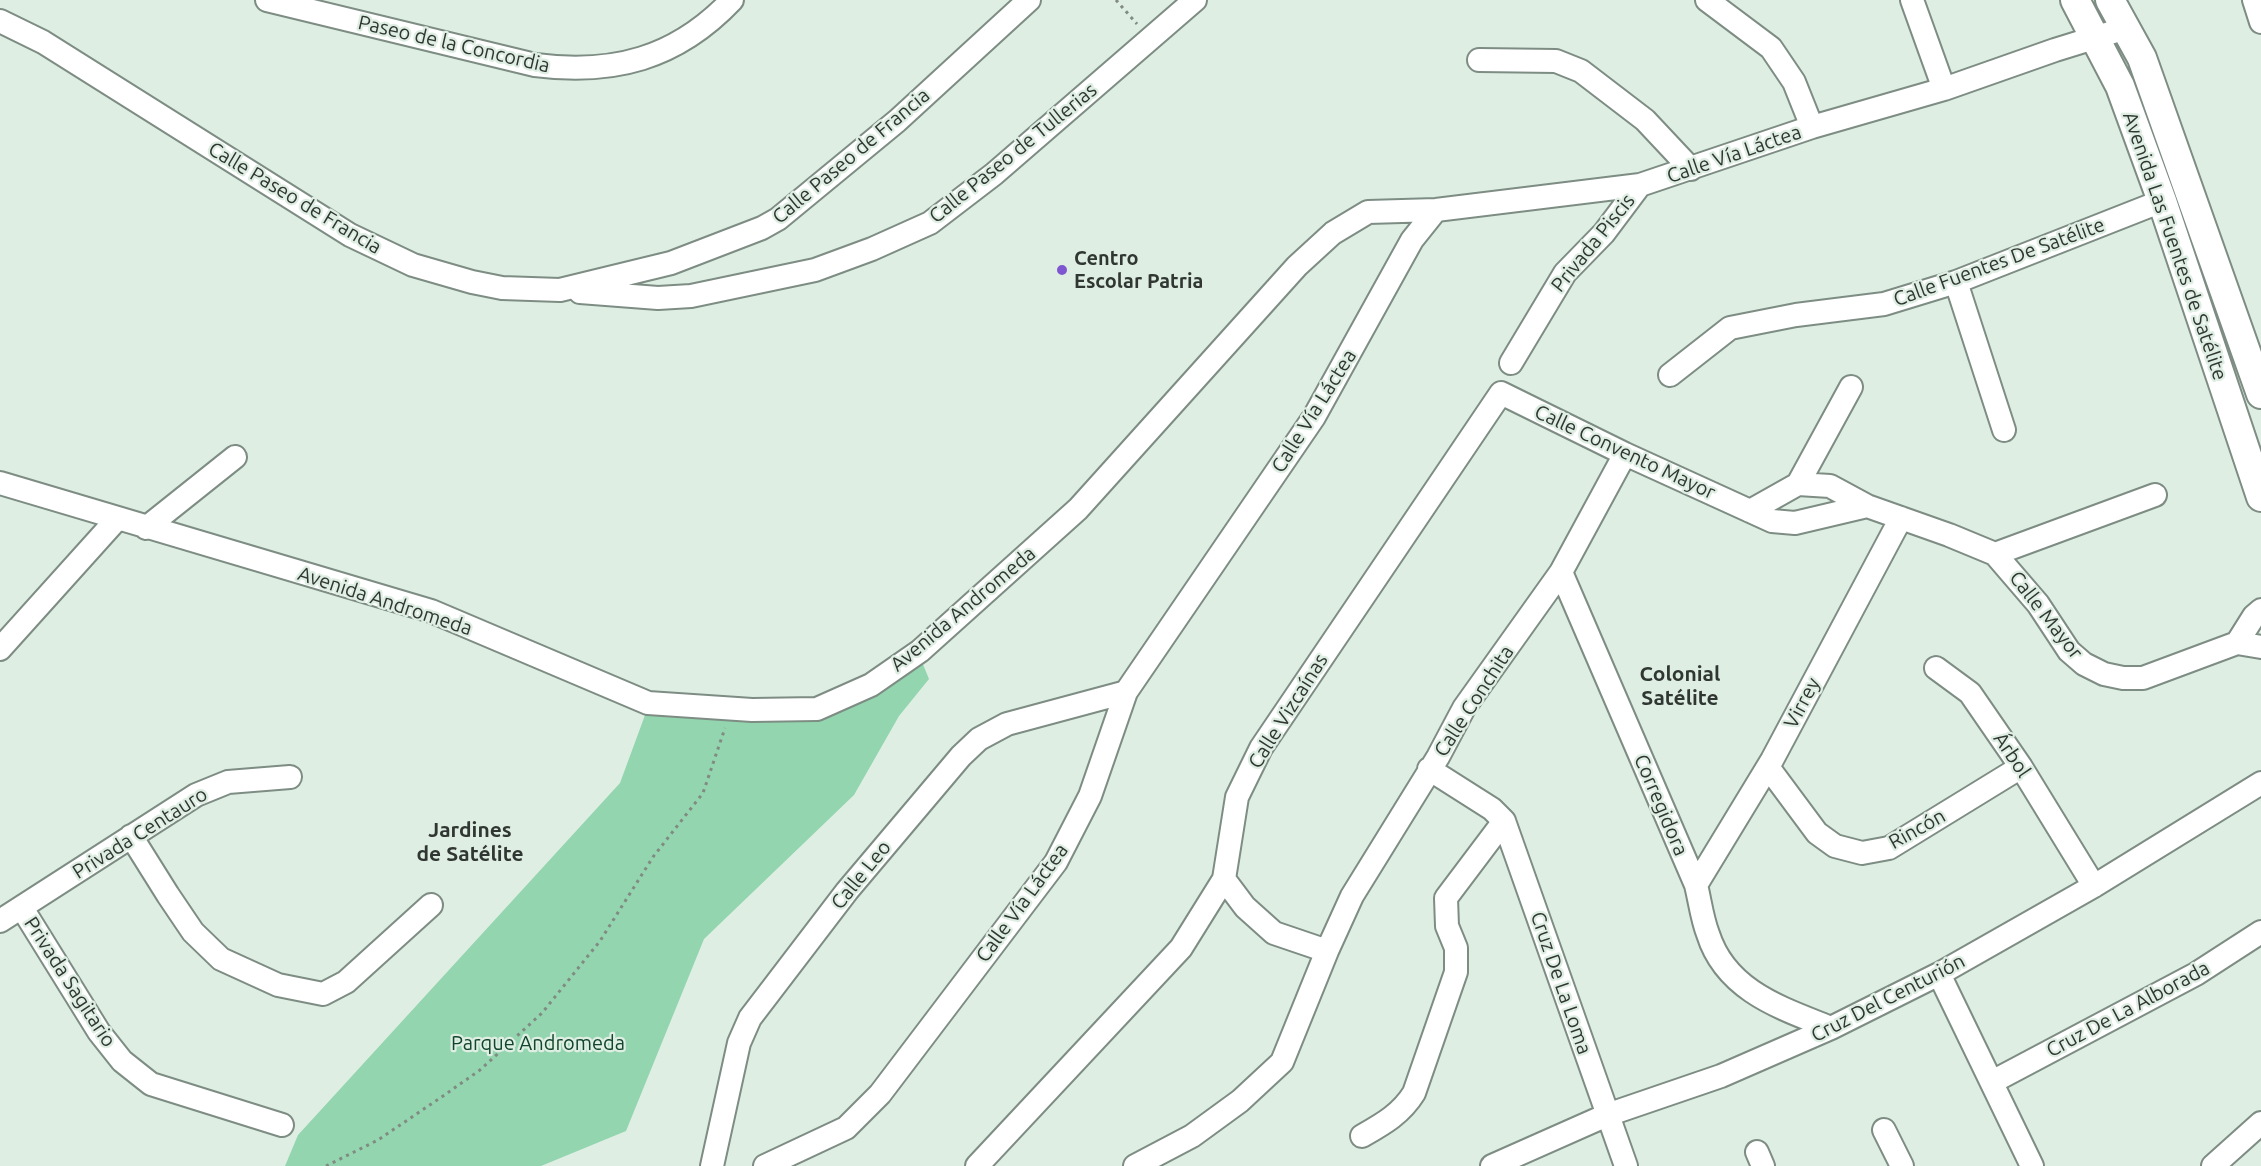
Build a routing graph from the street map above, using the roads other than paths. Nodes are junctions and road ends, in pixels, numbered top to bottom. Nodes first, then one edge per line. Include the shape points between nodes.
1 (267, 0) edge
2 (732, 0) edge
3 (1029, 0) edge
4 (1195, 0) edge
5 (1707, 0) edge
6 (1912, 0) edge
7 (2075, 0) edge
8 (2110, 0) edge
9 (2254, 0) edge
10 (0, 21) edge
11 (2261, 22) edge
12 (2126, 28) junction
13 (2095, 37) junction
14 (1479, 60) dead end
15 (1944, 88) junction
16 (1812, 128) junction
17 (1691, 169) junction
18 (1640, 184) junction
19 (2162, 201) junction
20 (1436, 210) junction
21 (1956, 282) junction
22 (560, 290) junction
23 (1511, 363) dead end
24 (1670, 375) dead end
25 (1851, 387) dead end
26 (1501, 393) joint
27 (2261, 394) edge
28 (2004, 430) dead end
29 (2253, 450) edge
30 (1625, 454) junction
31 (235, 457) dead end
32 (0, 483) edge
33 (1798, 484) junction
34 (2155, 495) dead end
35 (2261, 497) edge
36 (1867, 506) junction
37 (1750, 511) junction
38 (1901, 518) junction
39 (117, 519) junction
40 (146, 528) junction
41 (1995, 554) junction
42 (1561, 572) junction
43 (2261, 610) edge
44 (2237, 643) junction
45 (2261, 647) edge
46 (0, 649) edge
47 (1936, 668) dead end
48 (1126, 692) junction
49 (1768, 767) junction
50 (2021, 768) junction
51 (1429, 769) junction
52 (290, 777) dead end
53 (2261, 783) edge
54 (1504, 821) junction
55 (131, 836) junction
56 (1224, 879) junction
57 (1696, 885) junction
58 (2094, 886) junction
59 (431, 905) dead end
60 (22, 908) junction
61 (0, 921) edge
62 (2261, 932) edge
63 (1327, 951) junction
64 (1939, 974) junction
65 (1831, 1028) junction
66 (1992, 1082) junction
67 (1607, 1114) junction
68 (2261, 1123) edge
69 (282, 1125) dead end
70 (1884, 1130) dead end
71 (1362, 1136) dead end
72 (712, 1166) edge
73 (765, 1166) edge
74 (977, 1166) edge
75 (1135, 1166) edge
76 (1492, 1166) edge
77 (1626, 1166) edge
78 (1902, 1166) edge
79 (2032, 1166) edge
80 (2213, 1166) edge

1 - 2 street, Paseo de la Concordia via 535,66 566,69 594,69 649,56 693,34
3 - 22 street, Calle Paseo de Francia via 897,121 778,219 671,263
4 - 22 street, Calle Paseo de Tullerias via 994,174 930,223 815,270 691,296 658,298
5 - 16 street via 1771,48 1794,81
6 - 15 street
7 - 13 main road, Avenida Las Fuentes de Satélite
8 - 12 main road, Avenida Las Fuentes de Satélite
9 - 11 street
10 - 22 street, Calle Paseo de Francia via 43,42 381,251 472,282 502,288
12 - 13 street, Calle Vía Láctea
12 - 27 main road, Avenida Las Fuentes de Satélite via 2142,58
13 - 15 street, Calle Vía Láctea
13 - 19 main road, Avenida Las Fuentes de Satélite via 2120,86
14 - 17 street via 1556,61 1581,71 1645,120
15 - 16 street, Calle Vía Láctea
16 - 17 street, Calle Vía Láctea
17 - 18 street, Calle Vía Láctea
18 - 20 street, Calle Vía Láctea
18 - 23 street, Privada Piscis via 1604,233 1565,273
19 - 21 street, Calle Fuentes De Satélite
19 - 29 main road, Avenida Las Fuentes de Satélite
20 - 40 street, Avenida Andromeda via 1368,212 1333,233 1297,266 1078,509 920,651 871,685 818,709 732,709 648,703 431,611
20 - 48 street, Calle Vía Láctea via 1412,240 1314,417
21 - 24 street, Calle Fuentes De Satélite via 1884,304 1730,328
21 - 28 street
25 - 33 street
26 - 30 street, Calle Convento Mayor
26 - 56 street, Calle Vizcaínas via 1261,748 1237,797
29 - 35 main road, Avenida Las Fuentes de Satélite
30 - 37 street, Calle Convento Mayor
30 - 42 street, Calle Conchita
31 - 40 street
32 - 39 street, Avenida Andromeda
33 - 36 street via 1830,486
33 - 37 street
34 - 41 street
36 - 37 street, Calle Convento Mayor via 1795,523 1772,521
36 - 38 street
38 - 41 street
38 - 49 street, Virrey
39 - 40 street, Avenida Andromeda
39 - 46 street
41 - 44 street, Calle Mayor via 2038,604 2069,651 2104,674 2143,678
42 - 51 street, Calle Conchita via 1464,708
42 - 57 street, Corregidora
43 - 44 street
44 - 45 street, Calle Mayor
47 - 50 street, Árbol via 1970,693
48 - 72 street, Calle Leo via 1007,724 979,739 961,756 847,891 750,1017 739,1043
48 - 73 street, Calle Vía Láctea via 1090,796 1056,862 880,1094 846,1128
49 - 50 street, Rincón via 1817,833 1836,846 1862,853 1889,848
49 - 57 street, Virrey
50 - 58 street, Árbol
51 - 54 street
51 - 63 street, Calle Conchita via 1352,896
52 - 55 street, Privada Centauro via 228,782 196,795
53 - 58 street, Cruz Del Centurión
54 - 67 street, Cruz De La Loma
54 - 71 street via 1446,898 1447,926 1456,948 1456,972 1414,1093 1394,1118
55 - 59 street via 193,932 221,959 278,985 323,994 346,982
55 - 60 street, Privada Centauro
56 - 63 street via 1245,907 1274,933
56 - 74 street, Calle Vizcaínas via 1181,948
57 - 65 street, Corregidora via 1708,935 1722,964 1745,988
58 - 64 street, Cruz Del Centurión
60 - 61 street, Privada Centauro
60 - 69 street, Privada Sagitario via 99,1032 122,1061 151,1084
62 - 66 street, Cruz De La Alborada via 2196,974
63 - 75 street, Calle Conchita via 1282,1062 1240,1101 1192,1136
64 - 65 street, Cruz Del Centurión
64 - 66 street
65 - 67 street, Cruz Del Centurión via 1721,1076
66 - 79 street
67 - 76 street, Cruz Del Centurión
67 - 77 street, Cruz De La Loma
68 - 80 street
70 - 78 street

